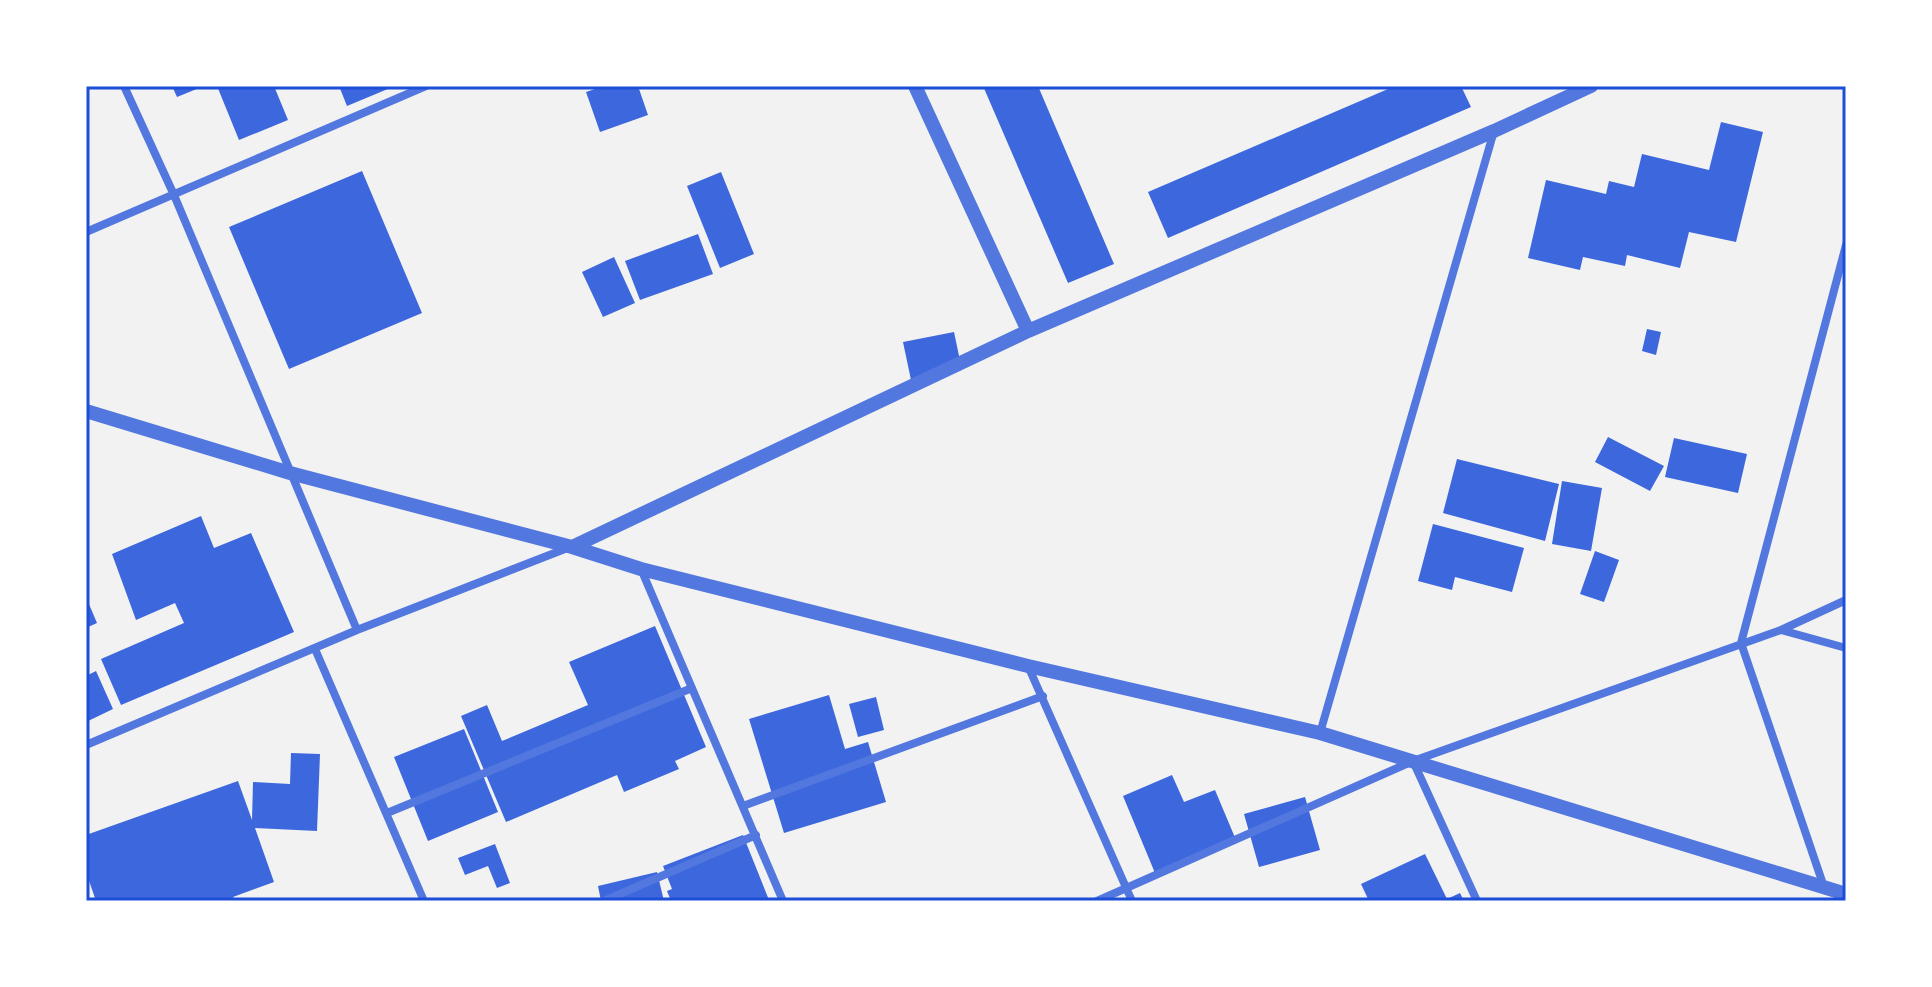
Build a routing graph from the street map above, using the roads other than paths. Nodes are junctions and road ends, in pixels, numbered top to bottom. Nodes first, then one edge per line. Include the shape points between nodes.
1 (124, 86) edge
2 (426, 86) edge
3 (915, 86) edge
4 (1591, 86) edge
5 (1494, 131) junction
6 (174, 195) junction
7 (86, 232) edge
8 (1846, 245) edge
9 (1028, 331) junction
10 (86, 411) edge
11 (290, 473) junction
12 (572, 547) junction
13 (641, 569) junction
14 (1846, 600) edge
15 (357, 630) junction
16 (1781, 630) junction
17 (1741, 643) junction
18 (1846, 648) edge
19 (315, 649) junction
20 (1028, 666) junction
21 (692, 688) junction
22 (1043, 696) junction
23 (1320, 733) junction
24 (86, 745) edge
25 (1413, 761) junction
26 (743, 806) junction
27 (387, 813) junction
28 (756, 835) junction
29 (1127, 888) junction
30 (1824, 888) junction
31 (1846, 894) edge
32 (424, 901) edge
33 (604, 901) edge
34 (783, 901) edge
35 (1097, 901) edge
36 (1132, 901) edge
37 (1477, 901) edge

1 - 6 street
2 - 6 street
3 - 9 street
4 - 5 street
5 - 9 street
5 - 23 street
6 - 7 street
6 - 11 street
8 - 17 street
9 - 12 street
10 - 11 street
11 - 12 street
11 - 15 street
12 - 13 street
12 - 15 street
13 - 20 street
13 - 21 street
14 - 16 street
15 - 19 street
16 - 17 street
16 - 18 street
17 - 25 street
17 - 30 street
19 - 24 street
19 - 27 street
20 - 22 street
20 - 23 street
21 - 26 street
21 - 27 street
22 - 26 street
22 - 29 street
23 - 25 street
25 - 29 street
25 - 30 street
25 - 37 street
26 - 28 street
27 - 32 street
28 - 33 street
28 - 34 street
29 - 35 street
29 - 36 street
30 - 31 street

